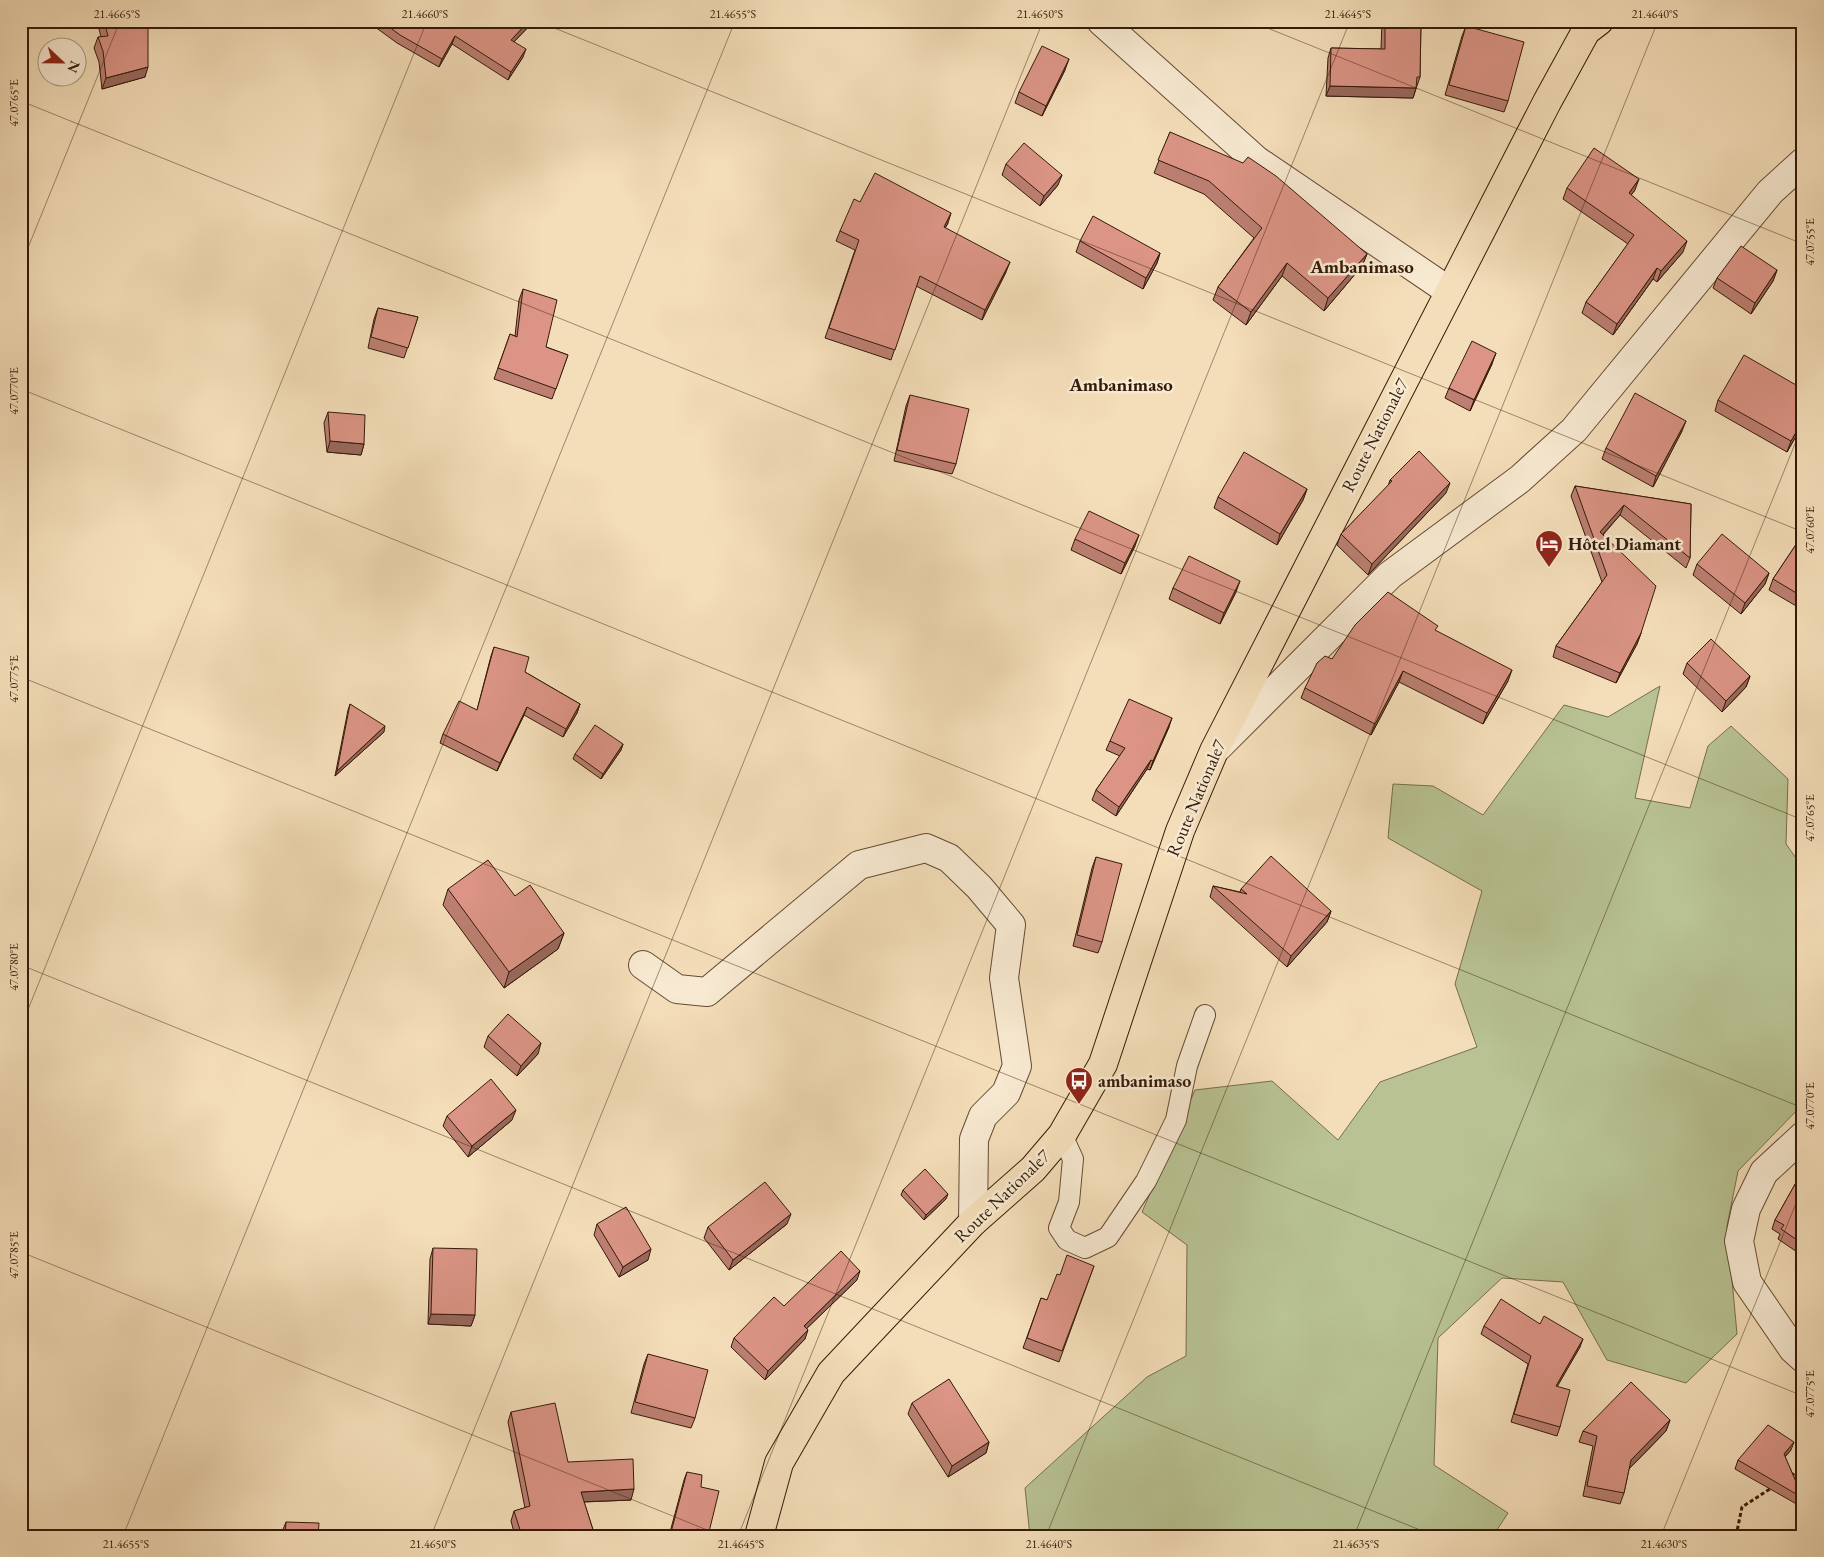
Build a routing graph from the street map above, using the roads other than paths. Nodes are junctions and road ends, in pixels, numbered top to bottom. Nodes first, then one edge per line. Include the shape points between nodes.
1 (1101, 21) edge
2 (1598, 21) edge
3 (1803, 162) edge
4 (1449, 291) junction
5 (1214, 751) junction
6 (643, 965) dead end
7 (1205, 1015) dead end
8 (1062, 1135) junction
9 (1803, 1136) edge
10 (974, 1222) junction
11 (1803, 1358) edge
12 (759, 1536) edge

1 - 4 street via 1256,160
2 - 4 main road, Route Nationale7 via 1586,32 1560,78
3 - 5 street via 1770,192 1574,430 1520,479 1390,576
4 - 5 main road, Route Nationale7
5 - 8 main road, Route Nationale7 via 1180,831 1102,1064
6 - 10 street via 676,988 707,992 859,865 926,848 950,858 979,886 1011,926 1004,978 1017,1066 1006,1093 983,1116 974,1139
7 - 8 lane via 1187,1066 1176,1120 1146,1181 1108,1236 1085,1248 1067,1240 1059,1228 1069,1202 1072,1160
8 - 10 main road, Route Nationale7 via 1033,1169
9 - 11 street via 1764,1172 1746,1208 1739,1241 1747,1282 1793,1349
10 - 12 main road, Route Nationale7 via 830,1373 779,1463

